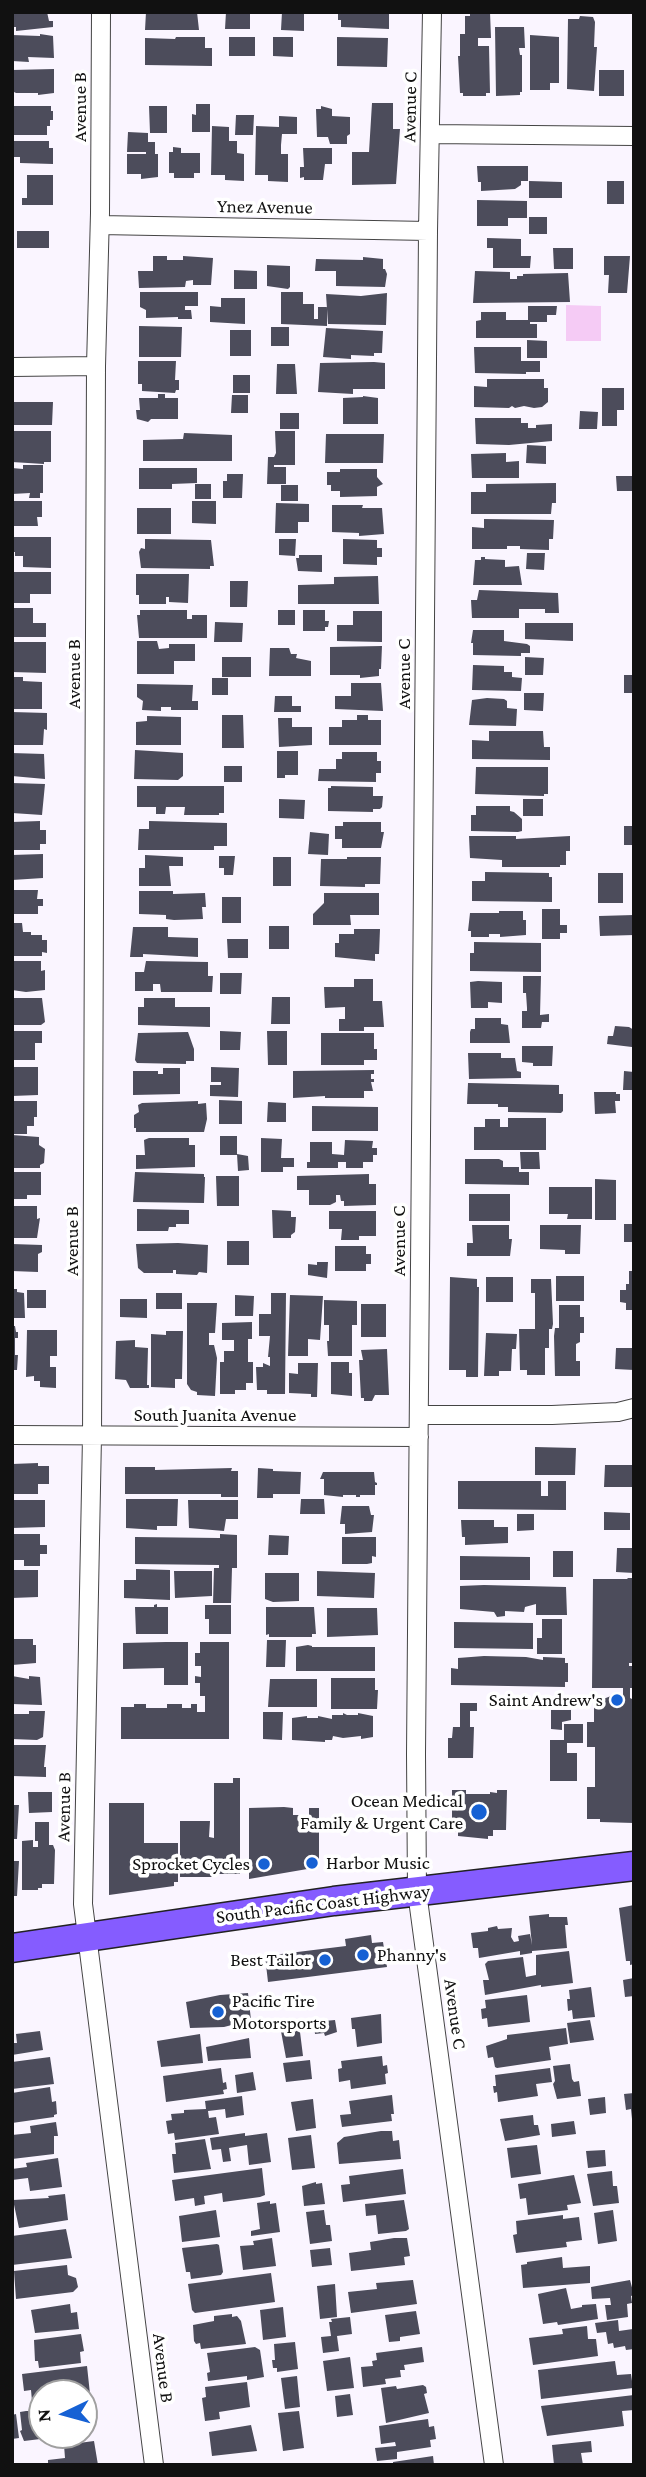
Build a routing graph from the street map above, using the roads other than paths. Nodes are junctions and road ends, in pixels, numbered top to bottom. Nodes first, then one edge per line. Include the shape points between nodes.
1 (101, 12) edge
2 (432, 12) edge
3 (431, 134) junction
4 (634, 136) edge
5 (100, 225) junction
6 (428, 231) junction
7 (96, 366) junction
8 (12, 367) edge
9 (634, 1408) edge
10 (419, 1415) junction
11 (12, 1435) edge
12 (92, 1436) junction
13 (419, 1437) junction
14 (634, 1866) edge
15 (417, 1892) junction
16 (87, 1938) junction
17 (12, 1948) edge
18 (154, 2465) edge
19 (494, 2465) edge

1 - 5 street, Avenue B
2 - 3 street, Avenue C
3 - 4 street
3 - 6 street, Avenue C
5 - 6 street, Ynez Avenue
5 - 7 street, Avenue B
6 - 10 street, Avenue C
7 - 8 street
7 - 12 street, Avenue B
9 - 10 street via 552,1415
10 - 13 street, Avenue C
11 - 12 street, South Juanita Avenue
12 - 13 street, South Juanita Avenue
12 - 16 street, Avenue B via 83,1904
13 - 15 street, Avenue C
14 - 15 highway, South Pacific Coast Highway
15 - 16 highway, South Pacific Coast Highway
15 - 19 street, Avenue C
16 - 17 highway, South Pacific Coast Highway
16 - 18 street, Avenue B

